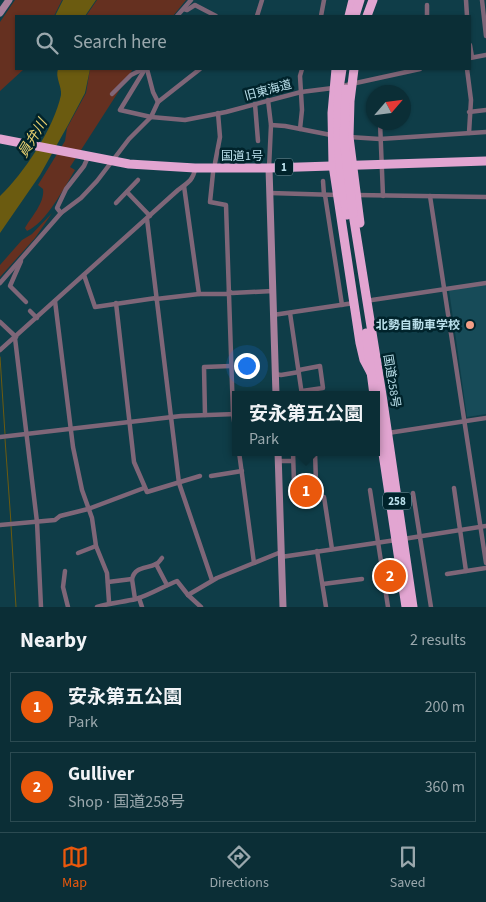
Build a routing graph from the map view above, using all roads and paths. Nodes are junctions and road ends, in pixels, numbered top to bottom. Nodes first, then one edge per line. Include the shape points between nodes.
1 (9, 0) edge
2 (191, 0) edge
3 (262, 0) edge
4 (324, 0) edge
5 (353, 0) edge
6 (360, 0) edge
7 (366, 0) edge
8 (373, 0) edge
9 (466, 0) edge
10 (482, 0) edge
11 (427, 5) dead end
12 (184, 9) junction
13 (0, 13) edge
14 (178, 15) edge
15 (214, 15) edge
16 (257, 15) edge
17 (321, 15) edge
18 (349, 15) edge
19 (355, 15) edge
20 (361, 15) edge
21 (367, 15) edge
22 (427, 15) edge
23 (467, 15) edge
24 (486, 36) edge
25 (486, 55) edge
26 (471, 57) edge
27 (143, 70) edge
28 (144, 70) edge
29 (145, 70) edge
30 (190, 70) edge
31 (198, 70) edge
32 (302, 70) edge
33 (336, 70) edge
34 (342, 70) edge
35 (348, 70) edge
36 (354, 70) edge
37 (415, 70) edge
38 (467, 70) edge
39 (194, 73) junction
40 (352, 84) junction
41 (334, 88) junction
42 (301, 92) junction
43 (112, 94) dead end
44 (268, 100) junction
45 (158, 102) junction
46 (255, 104) junction
47 (486, 110) edge
48 (470, 112) junction
49 (218, 114) junction
50 (151, 117) junction
51 (271, 126) junction
52 (300, 129) junction
53 (380, 130) edge
54 (486, 132) edge
55 (469, 133) junction
56 (331, 134) junction
57 (349, 137) junction
58 (380, 139) junction
59 (0, 140) edge
60 (258, 141) dead end
61 (85, 156) junction
62 (486, 161) edge
63 (112, 162) junction
64 (215, 163) dead end
65 (381, 164) junction
66 (333, 165) junction
67 (352, 165) junction
68 (195, 168) junction
69 (269, 168) junction
70 (213, 173) dead end
71 (138, 180) dead end
72 (323, 181) dead end
73 (184, 186) junction
74 (127, 192) junction
75 (270, 193) junction
76 (338, 194) junction
77 (325, 195) junction
78 (356, 195) junction
79 (383, 196) junction
80 (430, 196) junction
81 (486, 197) edge
82 (116, 203) dead end
83 (61, 213) junction
84 (350, 214) junction
85 (149, 218) junction
86 (22, 257) junction
87 (10, 270) junction
88 (84, 275) junction
89 (0, 283) edge
90 (486, 283) edge
91 (0, 288) edge
92 (445, 290) junction
93 (229, 292) junction
94 (273, 292) junction
95 (199, 294) junction
96 (156, 299) junction
97 (372, 300) junction
98 (55, 301) junction
99 (26, 302) dead end
100 (354, 303) junction
101 (116, 304) junction
102 (342, 305) junction
103 (30, 310) dead end
104 (290, 313) junction
105 (273, 315) junction
106 (37, 318) junction
107 (0, 322) edge
108 (15, 338) junction
109 (0, 350) edge
110 (231, 366) junction
111 (299, 371) junction
112 (275, 374) junction
113 (372, 375) junction
114 (233, 391) edge
115 (276, 391) edge
116 (302, 391) edge
117 (310, 391) edge
118 (377, 391) edge
119 (377, 391) edge
120 (379, 391) edge
121 (232, 414) edge
122 (206, 415) junction
123 (171, 418) junction
124 (486, 418) edge
125 (380, 421) edge
126 (465, 421) junction
127 (130, 422) junction
128 (70, 429) junction
129 (381, 434) edge
130 (26, 435) junction
131 (0, 437) edge
132 (240, 456) edge
133 (278, 456) edge
134 (293, 456) edge
135 (315, 456) edge
136 (279, 461) junction
137 (293, 461) junction
138 (242, 471) junction
139 (200, 476) dead end
140 (211, 476) dead end
141 (178, 483) junction
142 (144, 488) junction
143 (454, 488) dead end
144 (370, 490) dead end
145 (413, 493) dead end
146 (324, 497) dead end
147 (88, 510) junction
148 (37, 522) junction
149 (0, 526) edge
150 (483, 527) edge
151 (459, 530) junction
152 (420, 536) junction
153 (399, 539) junction
154 (378, 542) junction
155 (96, 546) junction
156 (332, 549) junction
157 (317, 552) junction
158 (78, 553) dead end
159 (281, 554) junction
160 (162, 558) dead end
161 (254, 563) junction
162 (486, 563) edge
163 (156, 564) junction
164 (486, 568) edge
165 (65, 571) dead end
166 (466, 571) junction
167 (447, 574) dead end
168 (132, 579) junction
169 (362, 579) dead end
170 (212, 580) junction
171 (108, 582) junction
172 (322, 584) junction
173 (167, 585) junction
174 (188, 595) junction
175 (137, 598) junction
176 (109, 602) junction
177 (120, 605) edge
178 (41, 607) edge
179 (68, 607) edge
180 (97, 607) edge
181 (142, 607) edge
182 (201, 607) edge
183 (283, 607) edge
184 (326, 607) edge
185 (388, 607) edge
186 (406, 607) edge
187 (413, 607) edge
188 (431, 607) edge

1 - 13 street
2 - 12 street
3 - 16 street
4 - 17 street
5 - 18 highway
6 - 19 highway
7 - 20 highway
8 - 21 highway
9 - 23 street
10 - 24 street
11 - 22 street
12 - 14 street
12 - 15 street via 195,5
25 - 26 street
27 - 43 street via 131,75
28 - 50 street, 旧東海道 via 120,110
29 - 45 street
30 - 39 street
31 - 39 street
32 - 42 street
33 - 41 highway
34 - 84 highway, 国道258号 / 258, bridge via 337,142 340,175
35 - 84 highway, 国道258号 / 258, bridge via 343,122
36 - 40 highway
37 - 40 street, 旧東海道
38 - 48 street
39 - 45 street
40 - 41 street, 旧東海道
40 - 57 highway
41 - 42 street, 旧東海道
41 - 56 highway
42 - 44 street, 旧東海道
42 - 52 street
44 - 46 street, 旧東海道
44 - 51 street
45 - 50 street
46 - 49 street, 旧東海道
46 - 60 street
47 - 48 street
48 - 55 street
49 - 50 street, 旧東海道 via 186,120
49 - 64 street via 220,137
50 - 63 street
51 - 52 street
51 - 69 street
52 - 56 street
53 - 58 street
54 - 55 street
55 - 58 street
56 - 66 highway
57 - 58 street
57 - 67 highway
58 - 65 street
59 - 61 highway, 国道1号 / 1
61 - 63 highway, 国道1号 / 1
61 - 83 street via 84,166 66,189 57,208
62 - 65 highway, 国道1号 / 1
63 - 68 highway, 国道1号 / 1
63 - 83 street via 81,198
65 - 67 highway, 国道1号 / 1
65 - 79 street
66 - 67 highway, 国道1号 / 1
66 - 69 highway, 国道1号 / 1
66 - 76 highway
67 - 78 highway
68 - 69 highway, 国道1号 / 1
68 - 73 street via 193,179
69 - 75 street
70 - 93 street via 210,202 226,205
71 - 74 street
72 - 77 street
73 - 85 street
73 - 95 street
74 - 82 street
74 - 85 street
75 - 77 street
75 - 94 street
76 - 77 street
76 - 100 highway
77 - 102 street
78 - 79 street
78 - 97 highway
79 - 80 street
80 - 81 street
80 - 92 street
83 - 86 street
84 - 113 highway, 国道258号 / 258
84 - 118 highway, 国道258号 / 258
85 - 88 street
85 - 96 street
86 - 87 street
86 - 99 street via 10,286
87 - 89 street
87 - 91 street
88 - 98 street
88 - 101 street via 95,307
90 - 92 street
92 - 97 street
92 - 126 street
93 - 94 street
93 - 95 street
93 - 110 street
94 - 105 street
95 - 96 street
96 - 101 street
96 - 123 street
97 - 120 highway via 383,375
98 - 106 street
98 - 128 street
100 - 102 street
100 - 113 highway via 364,360
101 - 127 street
102 - 104 street
103 - 106 street
104 - 105 street
104 - 111 street
105 - 112 street
106 - 108 street
107 - 108 street
108 - 109 street
108 - 130 street
110 - 114 street
110 - 122 street via 204,367
111 - 112 street
111 - 116 street
111 - 117 street via 320,366 323,388
112 - 115 street
113 - 119 highway, 国道258号 / 258
121 - 122 street
122 - 123 street
123 - 127 street
123 - 141 street
124 - 126 street
125 - 129 highway, 国道258号 / 258
126 - 129 street
126 - 150 street
127 - 128 street
127 - 142 street via 134,462
128 - 130 street
128 - 147 street
129 - 153 highway, 国道258号 / 258
130 - 131 street
130 - 148 street
132 - 138 street
133 - 136 street
134 - 137 street
135 - 137 street via 316,482 294,484
136 - 137 street
136 - 159 street
138 - 140 street
138 - 161 street
139 - 141 street
141 - 142 street via 147,492
141 - 170 street
142 - 147 street
143 - 151 street
144 - 154 street
145 - 152 street
146 - 156 street
147 - 148 street
147 - 155 street
148 - 149 street
148 - 178 street
150 - 151 street
150 - 162 street
151 - 152 street
151 - 166 street
152 - 153 street
152 - 188 street
153 - 154 street
153 - 186 highway, 国道258号 / 258
153 - 187 highway, 国道258号 / 258
154 - 156 street
154 - 185 street
155 - 158 street
155 - 171 street
156 - 157 street
157 - 159 street
157 - 172 street
159 - 161 street
159 - 183 street
160 - 163 street
161 - 170 street
163 - 168 street via 139,569
163 - 173 street
164 - 166 street
165 - 179 street via 63,587
166 - 167 street
168 - 171 street
168 - 175 street
169 - 172 street
170 - 174 street
171 - 176 street
172 - 184 street
173 - 174 street via 177,581
173 - 175 street
174 - 182 street
175 - 177 street
175 - 181 street
176 - 177 street
176 - 180 street

